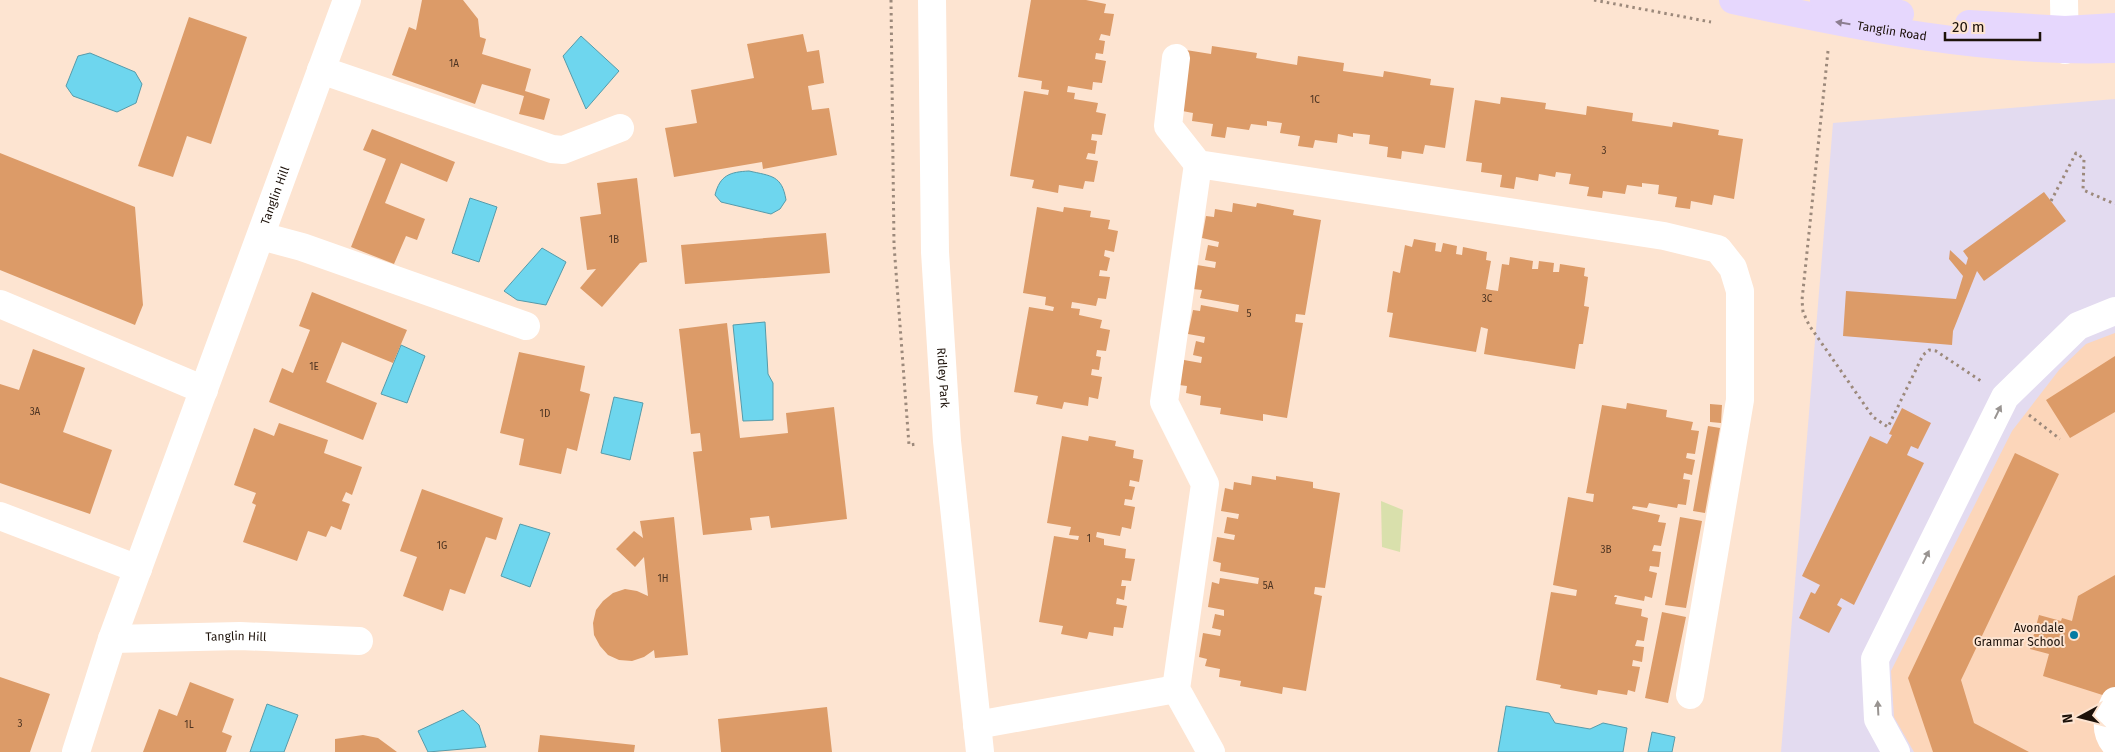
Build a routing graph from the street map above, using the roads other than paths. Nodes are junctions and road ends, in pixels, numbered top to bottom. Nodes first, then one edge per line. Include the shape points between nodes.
1 (346, 0) edge
2 (932, 0) edge
3 (1733, 0) edge
4 (2064, 0) edge
5 (1828, 11) edge
6 (2115, 26) edge
7 (2065, 40) junction
8 (2115, 48) edge
9 (1176, 58) dead end
10 (321, 70) junction
11 (620, 128) dead end
12 (1198, 164) junction
13 (260, 236) junction
14 (0, 304) edge
15 (2115, 311) edge
16 (526, 326) dead end
17 (204, 390) junction
18 (0, 516) edge
19 (138, 568) junction
20 (112, 640) junction
21 (359, 641) dead end
22 (1176, 689) junction
23 (1690, 695) dead end
24 (2115, 700) edge
25 (977, 725) junction
26 (2115, 744) edge
27 (76, 752) edge
28 (980, 752) edge
29 (1211, 752) edge
30 (1896, 752) edge

1 - 10 street, Tanglin Hill
2 - 25 street, Ridley Park via 935,252 947,442
3 - 5 main road, Tanglin Road
4 - 7 street
5 - 7 main road, Tanglin Road via 1987,45
6 - 7 main road, Tanglin Road
7 - 8 main road, Tanglin Road
9 - 12 street via 1168,126
10 - 11 street via 552,149 563,150
10 - 13 street, Tanglin Hill
12 - 22 street via 1164,402 1205,484
12 - 23 street via 1664,236 1718,249 1732,268 1740,291 1740,400
13 - 16 street via 302,247
13 - 17 street, Tanglin Hill
14 - 17 street
30 -> 15 street via 1878,719 1875,659 2016,405 2078,326
17 - 19 street, Tanglin Hill
18 - 19 street
19 - 20 street, Tanglin Hill
20 - 21 street, Tanglin Hill via 240,636
20 - 27 street, Tanglin Hill
22 - 25 street
22 - 29 street
24 - 26 street via 2107,716 2110,739
25 - 28 street, Ridley Park

